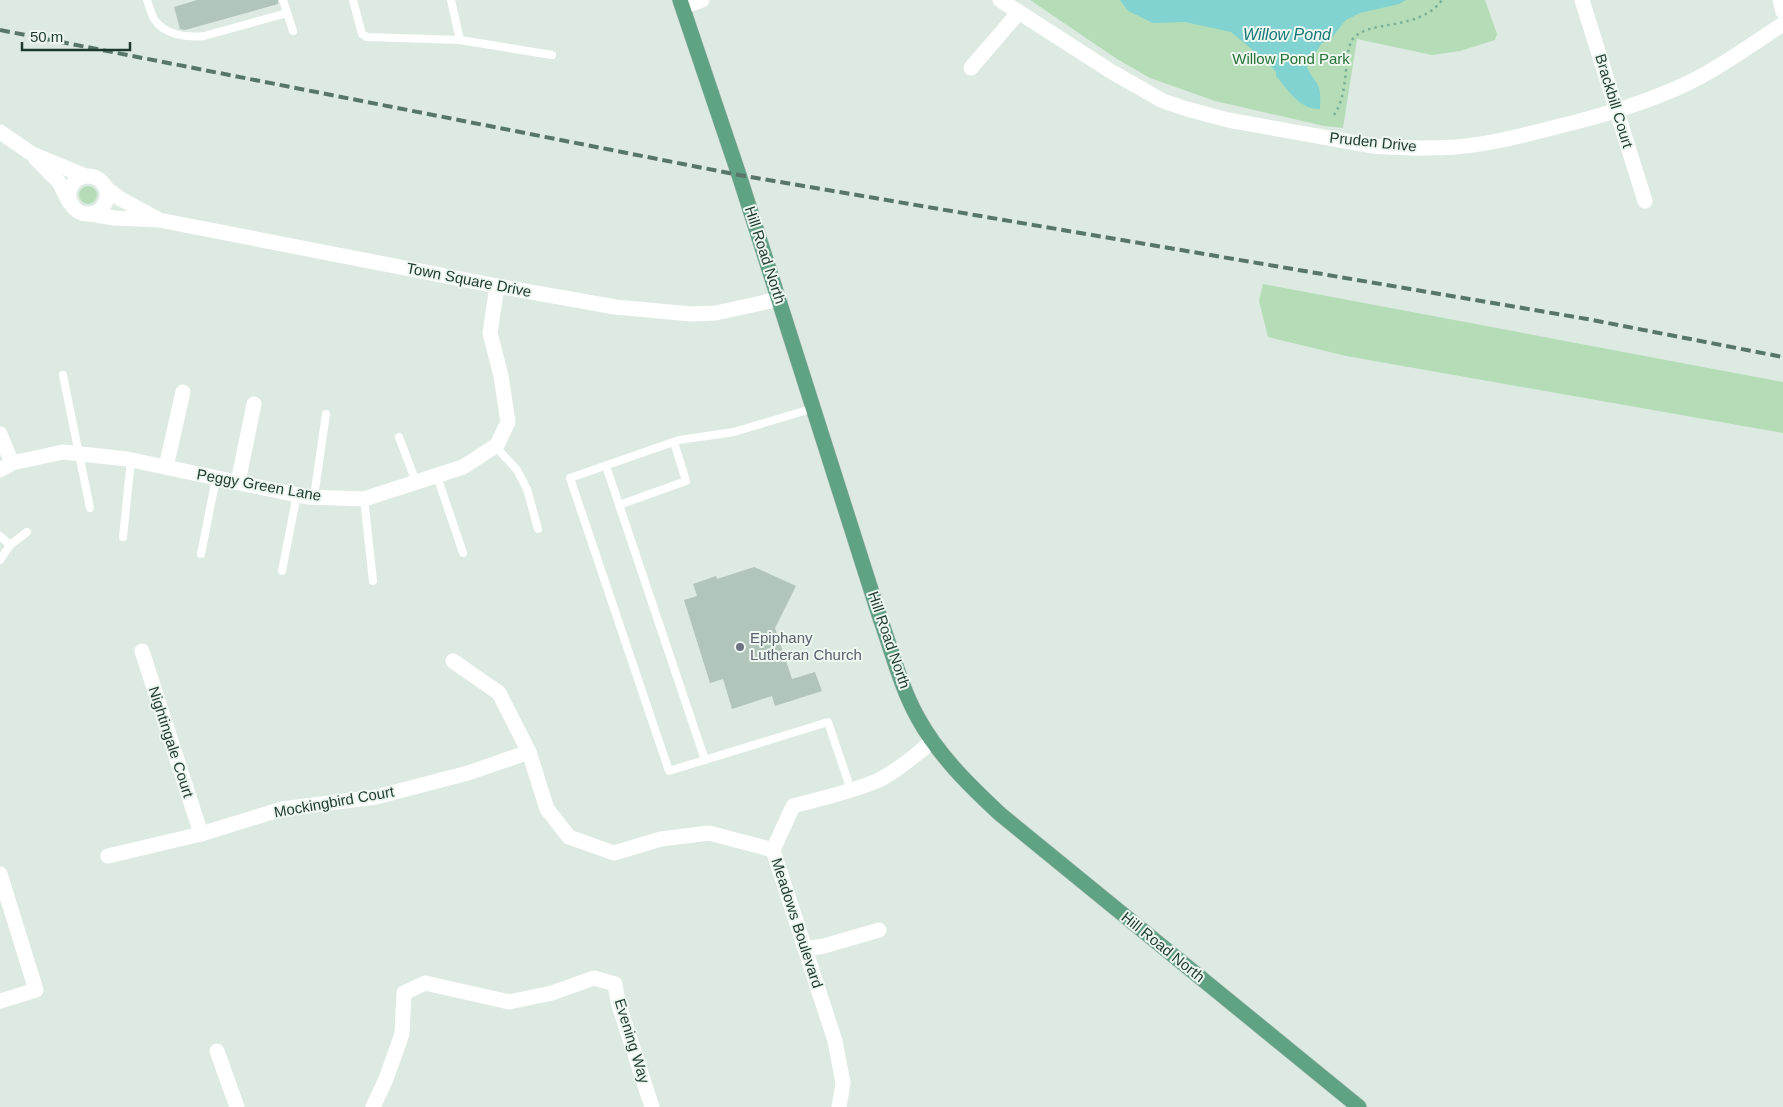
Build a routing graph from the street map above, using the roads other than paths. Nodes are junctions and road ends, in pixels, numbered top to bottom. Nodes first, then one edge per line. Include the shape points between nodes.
1 (147, 0) edge
2 (283, 0) edge
3 (354, 0) edge
4 (450, 0) edge
5 (702, 0) edge
6 (1000, 0) edge
7 (1582, 0) edge
8 (1780, 0) edge
9 (682, 4) edge
10 (1019, 12) junction
11 (1783, 12) edge
12 (287, 13) junction
13 (1783, 24) edge
14 (293, 30) dead end
15 (460, 40) junction
16 (552, 55) dead end
17 (971, 68) dead end
18 (1617, 111) junction
19 (0, 132) edge
20 (32, 154) junction
21 (85, 176) junction
22 (106, 188) junction
23 (1645, 201) dead end
24 (69, 202) junction
25 (90, 214) junction
26 (159, 220) junction
27 (497, 286) junction
28 (779, 299) junction
29 (63, 375) dead end
30 (183, 392) dead end
31 (254, 404) dead end
32 (814, 408) junction
33 (326, 414) dead end
34 (0, 434) edge
35 (398, 437) dead end
36 (674, 442) junction
37 (495, 446) junction
38 (78, 453) junction
39 (131, 460) junction
40 (606, 466) junction
41 (6, 467) edge
42 (166, 467) junction
43 (437, 476) junction
44 (216, 478) junction
45 (238, 482) junction
46 (416, 482) junction
47 (297, 494) junction
48 (314, 497) junction
49 (364, 499) junction
50 (620, 505) junction
51 (90, 508) dead end
52 (538, 528) dead end
53 (27, 532) dead end
54 (0, 536) edge
55 (123, 538) dead end
56 (10, 545) junction
57 (463, 553) dead end
58 (201, 554) dead end
59 (0, 560) edge
60 (282, 570) dead end
61 (373, 581) dead end
62 (142, 651) dead end
63 (453, 661) dead end
64 (932, 741) junction
65 (529, 752) junction
66 (705, 760) junction
67 (851, 790) junction
68 (201, 834) junction
69 (773, 850) junction
70 (108, 856) dead end
71 (0, 874) edge
72 (878, 930) dead end
73 (805, 949) junction
74 (0, 1001) edge
75 (217, 1051) dead end
76 (237, 1107) edge
77 (373, 1107) edge
78 (652, 1107) edge
79 (839, 1107) edge
80 (1359, 1107) edge

1 - 12 lane via 154,19 166,29 191,38
2 - 12 lane
3 - 15 lane via 362,34 367,37
4 - 15 lane
5 - 9 street
6 - 10 street, Pruden Drive
7 - 18 street, Brackbill Court
8 - 11 street
9 - 28 main road, Hill Road North
10 - 17 street
10 - 18 street, Pruden Drive via 1164,101 1228,120 1368,145 1457,147
12 - 14 lane
13 - 18 street, Pruden Drive via 1696,78
15 - 16 lane
18 - 23 street, Brackbill Court
19 - 20 street, Town Square Drive
20 - 21 street, Town Square Drive
20 - 24 street, Town Square Drive via 59,182
21 - 22 street, Town Square Drive via 100,180
21 - 24 street via 71,185
22 - 25 street via 107,198 103,207
22 - 26 street, Town Square Drive
24 - 25 street, Town Square Drive via 78,212
25 - 26 street, Town Square Drive
26 - 27 street, Town Square Drive
27 - 28 street, Town Square Drive via 615,306 692,314
27 - 37 street, Peggy Green Lane via 490,333 508,422
28 - 32 main road, Hill Road North
29 - 38 lane
30 - 42 street
31 - 45 street
32 - 36 lane via 734,432
32 - 64 main road, Hill Road North via 901,678 917,718
33 - 48 lane
34 - 41 street
35 - 46 lane
36 - 40 lane
36 - 50 lane via 686,481
37 - 43 street, Peggy Green Lane via 463,467
37 - 52 lane via 517,470 527,489
38 - 39 street, Peggy Green Lane
38 - 41 street, Peggy Green Lane via 63,452
38 - 51 lane
39 - 42 street, Peggy Green Lane
39 - 55 lane
40 - 50 lane
40 - 66 lane via 570,478 573,488 669,771
42 - 44 street, Peggy Green Lane
43 - 46 street, Peggy Green Lane
43 - 57 lane
44 - 45 street, Peggy Green Lane
44 - 58 lane
45 - 47 street, Peggy Green Lane
46 - 49 street, Peggy Green Lane
47 - 48 street, Peggy Green Lane
47 - 60 lane
48 - 49 street, Peggy Green Lane
49 - 61 lane
50 - 66 lane
53 - 56 lane
54 - 56 lane
56 - 59 lane
62 - 68 street, Nightingale Court
63 - 65 street via 498,693
64 - 67 street, Meadows Boulevard via 898,768
64 - 80 main road, Hill Road North via 955,770 1000,814
65 - 68 street, Mockingbird Court via 468,773 376,797 282,809
65 - 69 street via 547,809 569,837 614,853 661,839 709,833
66 - 67 lane via 828,722
67 - 69 street, Meadows Boulevard via 793,806
68 - 70 street, Mockingbird Court
69 - 73 street, Meadows Boulevard
71 - 74 street via 36,990
72 - 73 street
73 - 79 street, Meadows Boulevard via 835,1041 843,1083
75 - 76 street
77 - 78 street, Evening Way via 402,1034 404,993 424,983 509,1002 552,993 594,978 615,984

